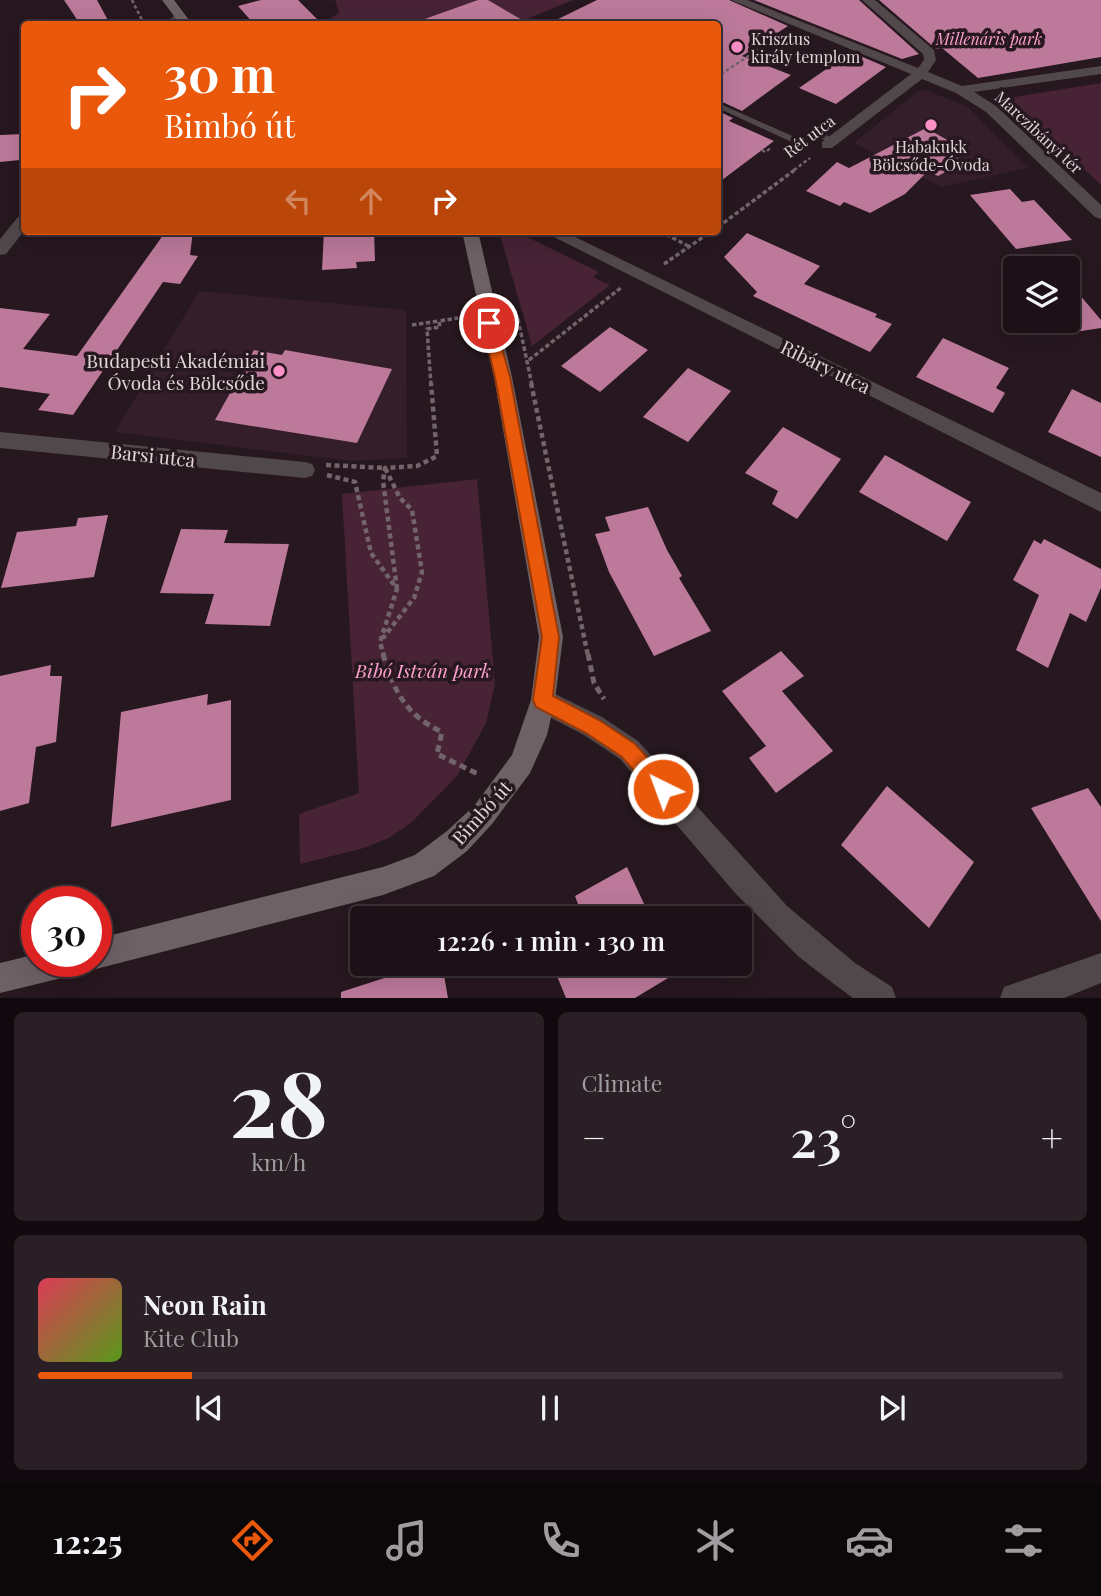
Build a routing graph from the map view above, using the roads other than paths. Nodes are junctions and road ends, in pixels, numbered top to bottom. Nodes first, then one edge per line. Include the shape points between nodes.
1 (168, 0) edge
2 (737, 0) edge
3 (868, 0) edge
4 (178, 21) edge
5 (1101, 70) edge
6 (921, 73) junction
7 (961, 90) junction
8 (721, 106) edge
9 (831, 142) joint
10 (1101, 214) edge
11 (21, 224) edge
12 (463, 235) edge
13 (558, 235) edge
14 (0, 250) edge
15 (0, 440) edge
16 (305, 470) road end
17 (1101, 503) edge
18 (543, 700) junction
19 (112, 950) edge
20 (1101, 968) edge
21 (21, 973) edge
22 (0, 978) edge
23 (881, 998) edge
24 (1015, 998) edge

1 - 4 street
2 - 6 street
3 - 6 street via 929,53 930,60
5 - 7 street, Marczibányi tér
6 - 7 street
6 - 9 street, Rét utca
7 - 10 street, Marczibányi tér via 991,109
8 - 9 lane via 799,142 819,135
11 - 14 street
12 - 18 street, Bimbó út via 474,253 503,377 551,637
13 - 17 street, Ribáry utca
15 - 16 street, Barsi utca
18 - 19 street, Bimbó út via 534,735 507,786 457,841 424,866 383,881
18 - 23 street via 629,750 804,944
20 - 24 street
21 - 22 street

